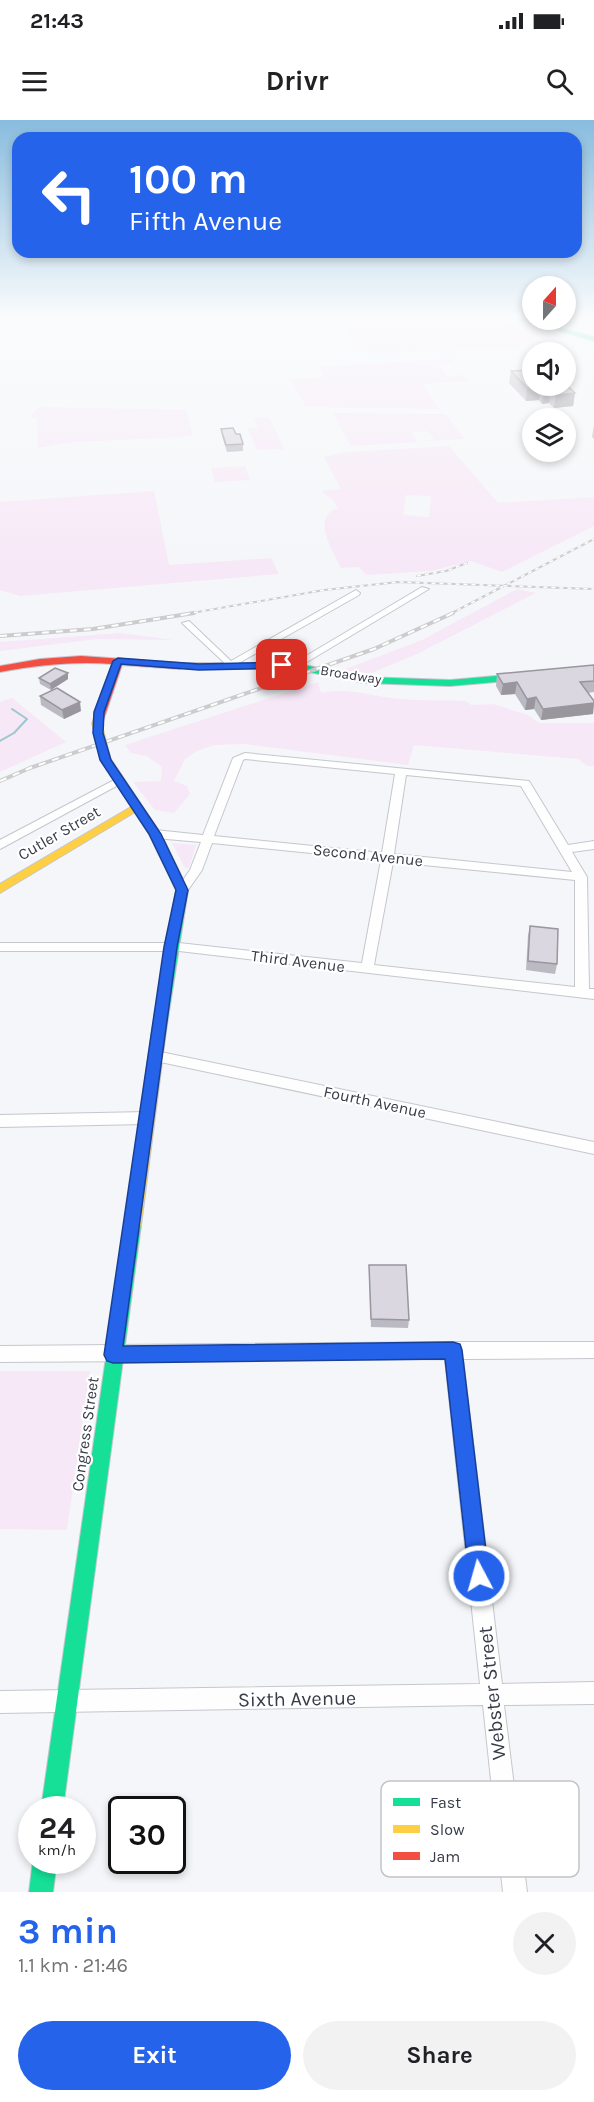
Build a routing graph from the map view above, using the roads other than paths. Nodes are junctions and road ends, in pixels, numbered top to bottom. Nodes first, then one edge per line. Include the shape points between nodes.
1 (425, 589) dead end
2 (356, 593) dead end
3 (186, 623) dead end
4 (118, 661) junction
5 (230, 666) junction
6 (294, 666) junction
7 (0, 669) edge
8 (533, 676) edge
9 (401, 771) junction
10 (118, 781) junction
11 (136, 807) junction
12 (155, 834) junction
13 (208, 839) junction
14 (594, 844) edge
15 (0, 845) edge
16 (566, 849) junction
17 (387, 857) junction
18 (581, 877) junction
19 (2, 883) edge
20 (182, 890) junction
21 (0, 947) edge
22 (171, 947) junction
23 (366, 969) junction
24 (588, 993) edge
25 (156, 1056) junction
26 (146, 1118) junction
27 (0, 1120) edge
28 (594, 1148) edge
29 (453, 1350) junction
30 (594, 1350) edge
31 (0, 1354) edge
32 (113, 1355) junction
33 (594, 1693) edge
34 (492, 1695) junction
35 (0, 1702) edge
36 (65, 1702) junction
37 (502, 1781) edge
38 (54, 1796) edge
39 (43, 1874) edge
40 (513, 1877) edge
41 (41, 1892) edge
42 (515, 1892) edge

1 - 6 street
2 - 5 street
3 - 5 street
4 - 5 main road, Broadway
4 - 7 main road, Broadway via 57,660
4 - 10 main road, bridge via 97,724 106,760
5 - 6 main road, Broadway
6 - 8 main road, Broadway via 371,680 455,683
9 - 13 street via 238,758
9 - 16 street via 525,783
9 - 17 street
10 - 11 main road
10 - 15 street
11 - 12 main road
11 - 19 main road, Cutler Street
12 - 13 street, Second Avenue
12 - 20 main road
13 - 17 street, Second Avenue
13 - 20 street via 196,870
14 - 16 street
16 - 18 street
17 - 18 street, Second Avenue
17 - 23 street
18 - 24 street
20 - 22 main road, Congress Street
21 - 22 street, Third Avenue
22 - 23 street, Third Avenue
22 - 25 main road, Congress Street
23 - 24 street, Third Avenue
25 - 26 main road, Congress Street
25 - 28 street, Fourth Avenue
26 - 27 street
26 - 32 main road, Congress Street
29 - 30 street
29 - 32 street
29 - 34 street, Webster Street
31 - 32 street
32 - 36 main road, Congress Street
33 - 34 street, Sixth Avenue
34 - 36 street, Sixth Avenue
34 - 37 street, Webster Street
35 - 36 street, Sixth Avenue
36 - 38 main road, Congress Street
39 - 41 main road
40 - 42 street, Webster Street

